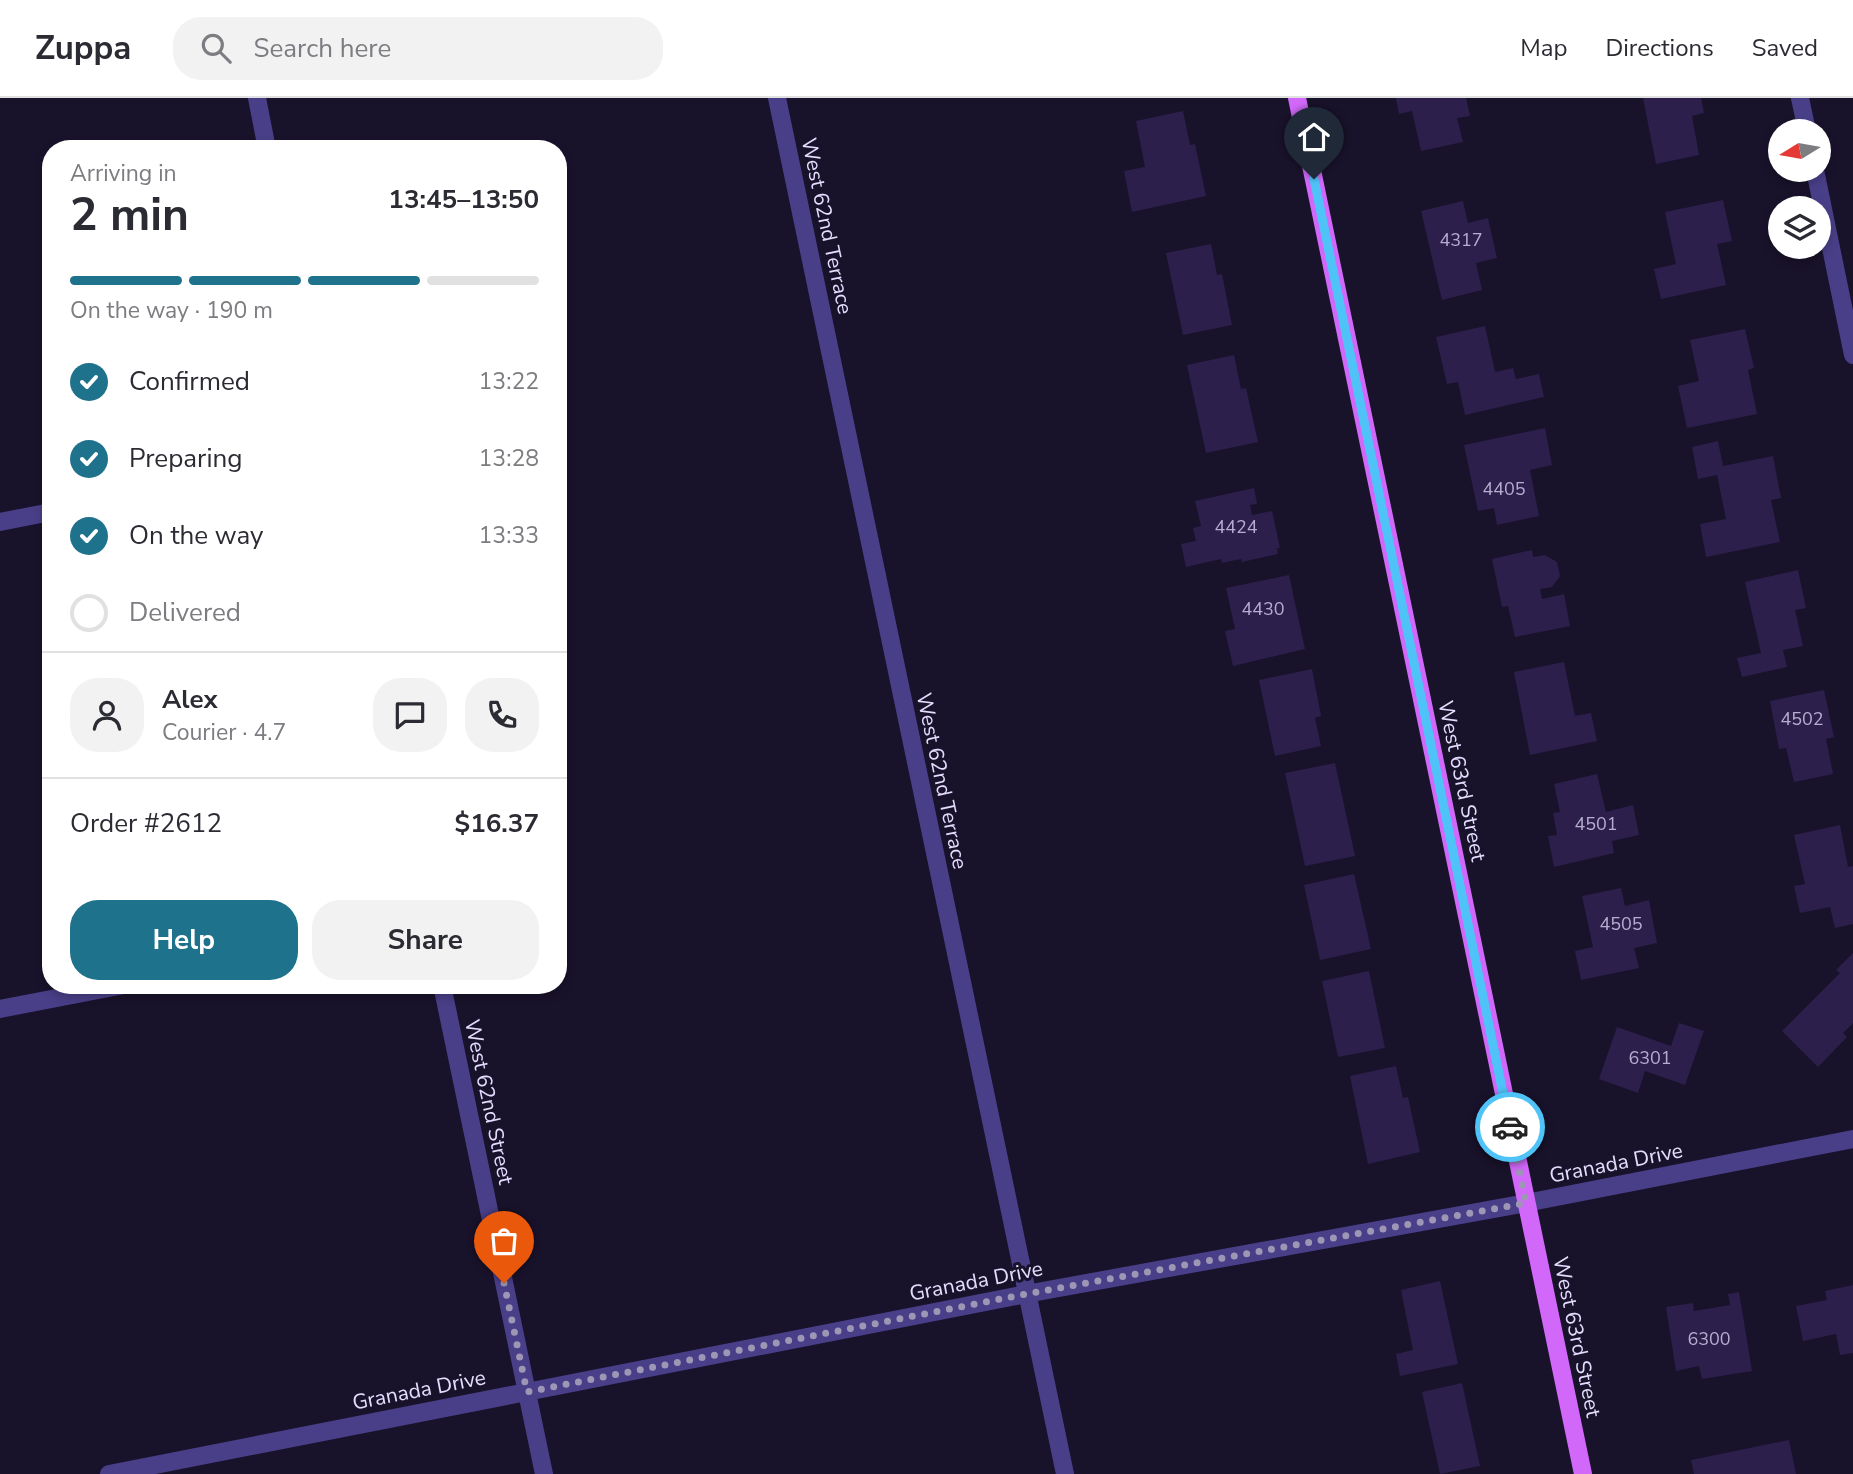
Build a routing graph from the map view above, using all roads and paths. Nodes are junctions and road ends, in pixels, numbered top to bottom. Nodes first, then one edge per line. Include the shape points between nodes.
1 (257, 98) edge
2 (776, 98) edge
3 (1297, 98) edge
4 (1800, 98) edge
5 (1804, 119) edge
6 (265, 140) edge
7 (1817, 182) edge
8 (1853, 355) edge
9 (42, 514) edge
10 (0, 522) edge
11 (78, 994) edge
12 (444, 994) edge
13 (0, 1009) edge
14 (1853, 1139) edge
15 (1526, 1203) junction
16 (1026, 1294) junction
17 (527, 1392) junction
18 (109, 1474) edge
19 (544, 1474) edge
20 (1065, 1474) edge
21 (1583, 1474) edge

1 - 6 street
2 - 16 street, West 62nd Terrace
3 - 15 main road, West 63rd Street
4 - 5 street
7 - 8 street
9 - 10 street
11 - 13 street
12 - 17 street, West 62nd Street
14 - 15 street, Granada Drive
15 - 16 street, Granada Drive
15 - 21 main road, West 63rd Street
16 - 17 street, Granada Drive
16 - 20 street, West 62nd Terrace
17 - 18 street, Granada Drive
17 - 19 street, West 62nd Street

